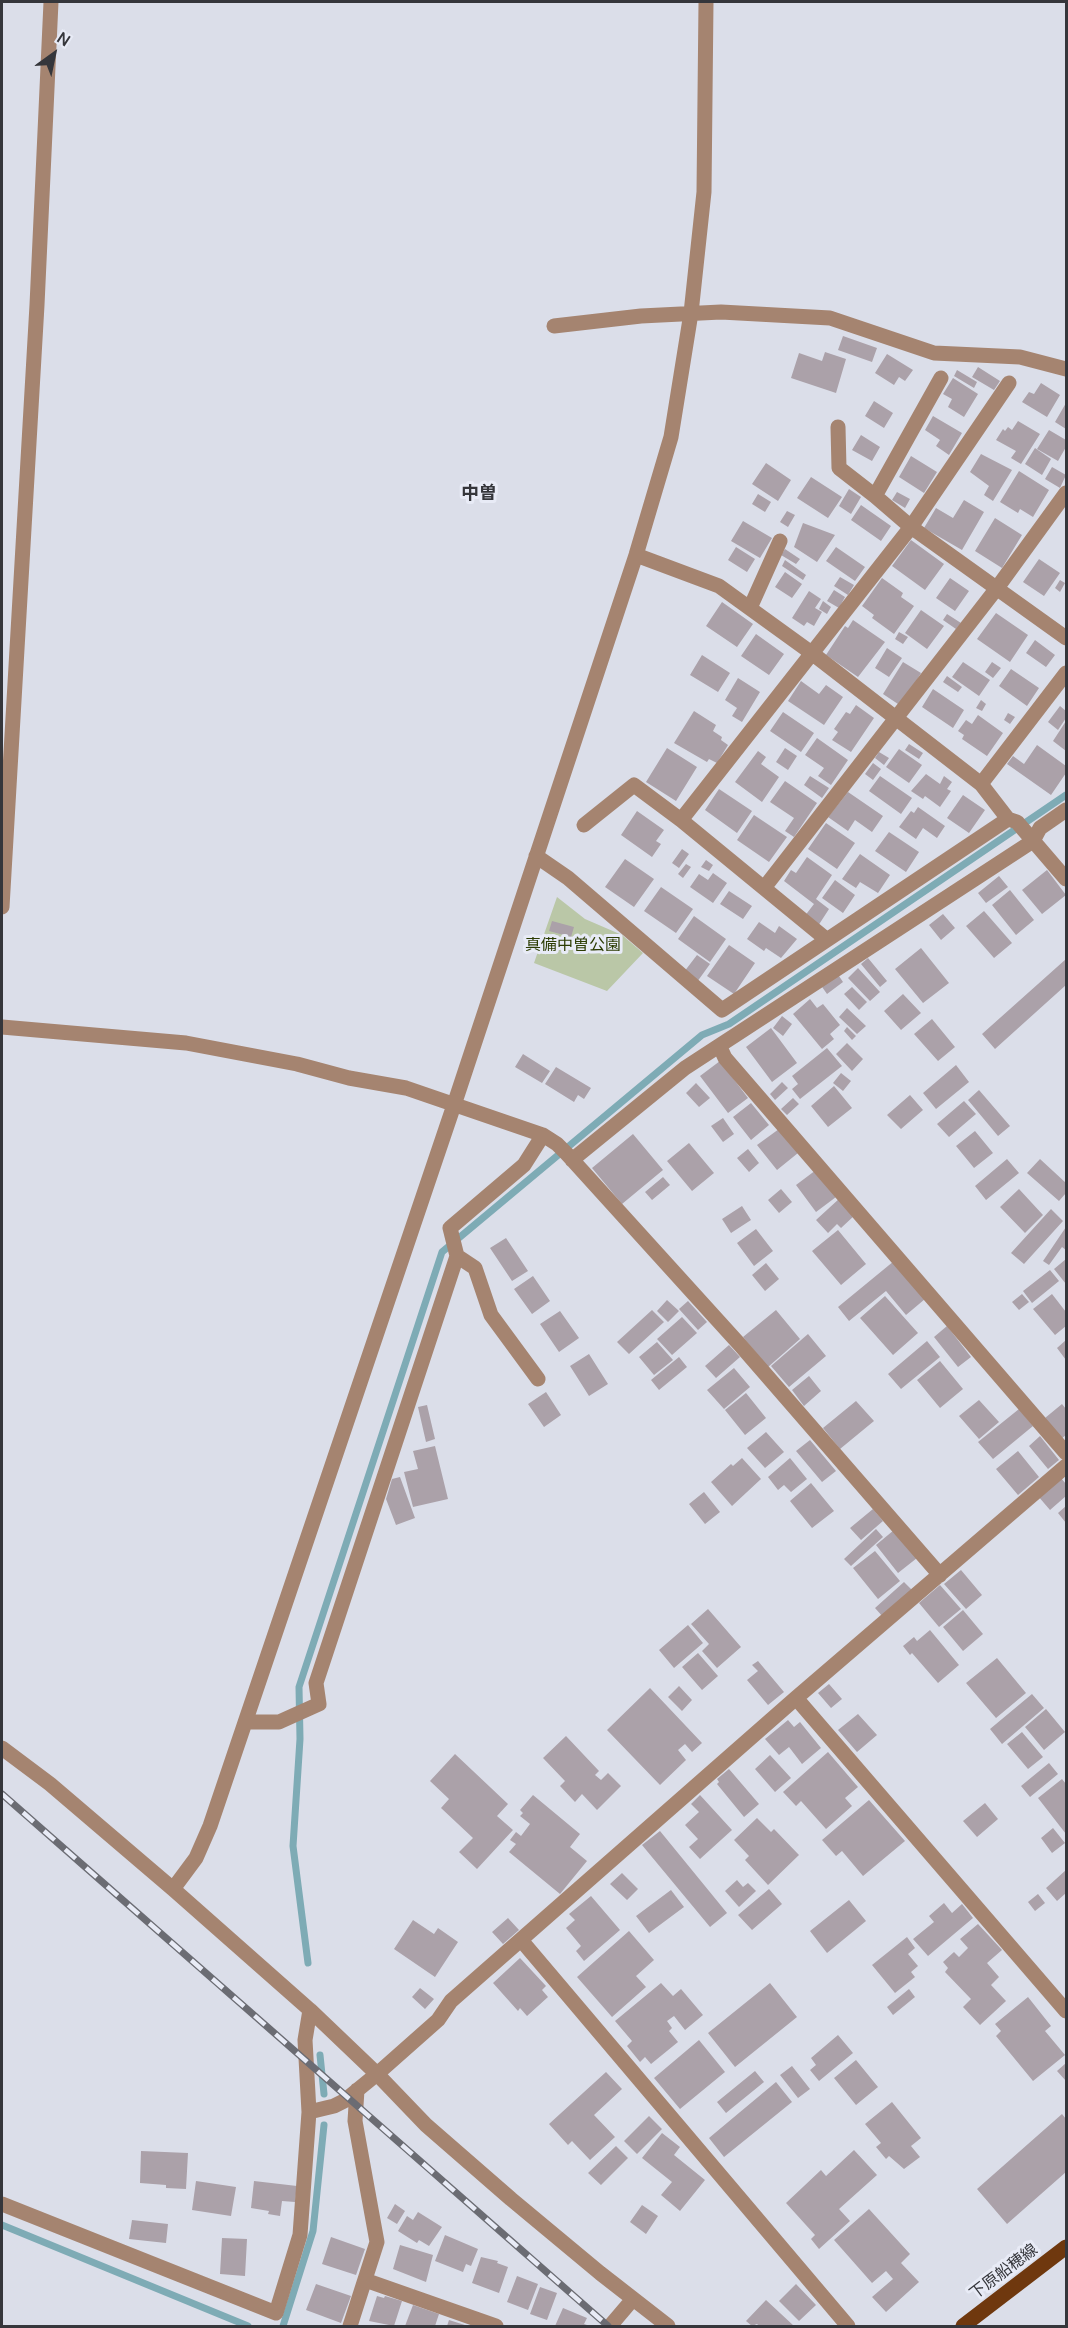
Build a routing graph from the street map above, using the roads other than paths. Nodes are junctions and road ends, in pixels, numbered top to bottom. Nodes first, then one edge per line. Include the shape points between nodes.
1 (51, 2) edge
2 (706, 2) edge
3 (691, 313) junction
4 (554, 326) dead end
5 (1066, 369) edge
6 (941, 378) dead end
7 (1009, 383) dead end
8 (838, 427) dead end
9 (1066, 493) edge
10 (875, 496) junction
11 (912, 527) junction
12 (780, 541) dead end
13 (636, 555) junction
14 (997, 588) junction
15 (750, 608) junction
16 (1066, 638) edge
17 (813, 654) junction
18 (1066, 673) edge
19 (895, 718) junction
20 (981, 784) junction
21 (1066, 810) edge
22 (681, 820) junction
23 (584, 825) dead end
24 (1021, 828) junction
25 (536, 856) junction
26 (1066, 879) edge
27 (764, 888) junction
28 (2, 907) edge
29 (826, 939) junction
30 (2, 1027) edge
31 (720, 1047) junction
32 (454, 1105) junction
33 (543, 1135) junction
34 (566, 1153) junction
35 (455, 1247) junction
36 (538, 1379) dead end
37 (1066, 1453) edge
38 (1066, 1466) edge
39 (939, 1575) junction
40 (796, 1698) junction
41 (245, 1722) junction
42 (2, 1748) edge
43 (173, 1889) junction
44 (521, 1940) junction
45 (310, 2010) junction
46 (1066, 2011) edge
47 (377, 2074) junction
48 (357, 2090) junction
49 (309, 2112) junction
50 (2, 2204) edge
51 (1066, 2247) edge
52 (365, 2280) junction
53 (633, 2299) junction
54 (350, 2326) edge
55 (496, 2326) edge
56 (610, 2326) edge
57 (668, 2326) edge
58 (848, 2326) edge
59 (963, 2326) edge

1 - 28 street
2 - 3 street via 704,192
3 - 4 street
3 - 5 street via 830,318 934,353 1020,357
3 - 13 street via 671,437
6 - 10 street
7 - 11 street
8 - 10 street via 839,468
9 - 14 street
10 - 11 street
11 - 14 street
11 - 17 street
12 - 15 street
13 - 15 street via 719,585
13 - 25 street
14 - 16 street
14 - 19 street
15 - 17 street
17 - 19 street
17 - 22 street
18 - 20 street
19 - 20 street
19 - 27 street
20 - 24 street
21 - 24 street via 1040,828
22 - 23 street via 634,785
22 - 27 street
24 - 26 street
24 - 29 street
24 - 31 street
25 - 29 street via 568,878 722,1010
25 - 32 street
27 - 29 street
30 - 32 street via 186,1043 406,1088
31 - 34 street
31 - 37 street via 725,1058
32 - 33 street
32 - 41 street
33 - 34 street
33 - 35 street via 524,1165 450,1228
34 - 39 street via 741,1346
35 - 36 street via 475,1268 491,1315
35 - 41 street via 316,1683 319,1704 279,1722
38 - 39 street
39 - 40 street
40 - 44 street
40 - 46 street
41 - 43 street via 210,1826 196,1858
42 - 43 street
43 - 45 street
44 - 47 street via 451,2001 438,2020
44 - 58 street
45 - 47 street
45 - 49 street via 305,2040
47 - 48 street
47 - 53 street via 426,2125
48 - 49 street via 334,2106
48 - 52 street via 355,2121 377,2242
49 - 50 street via 300,2235 276,2313
51 - 59 main road, 下原船穂線
52 - 54 street
52 - 55 street
53 - 56 street
53 - 57 street

